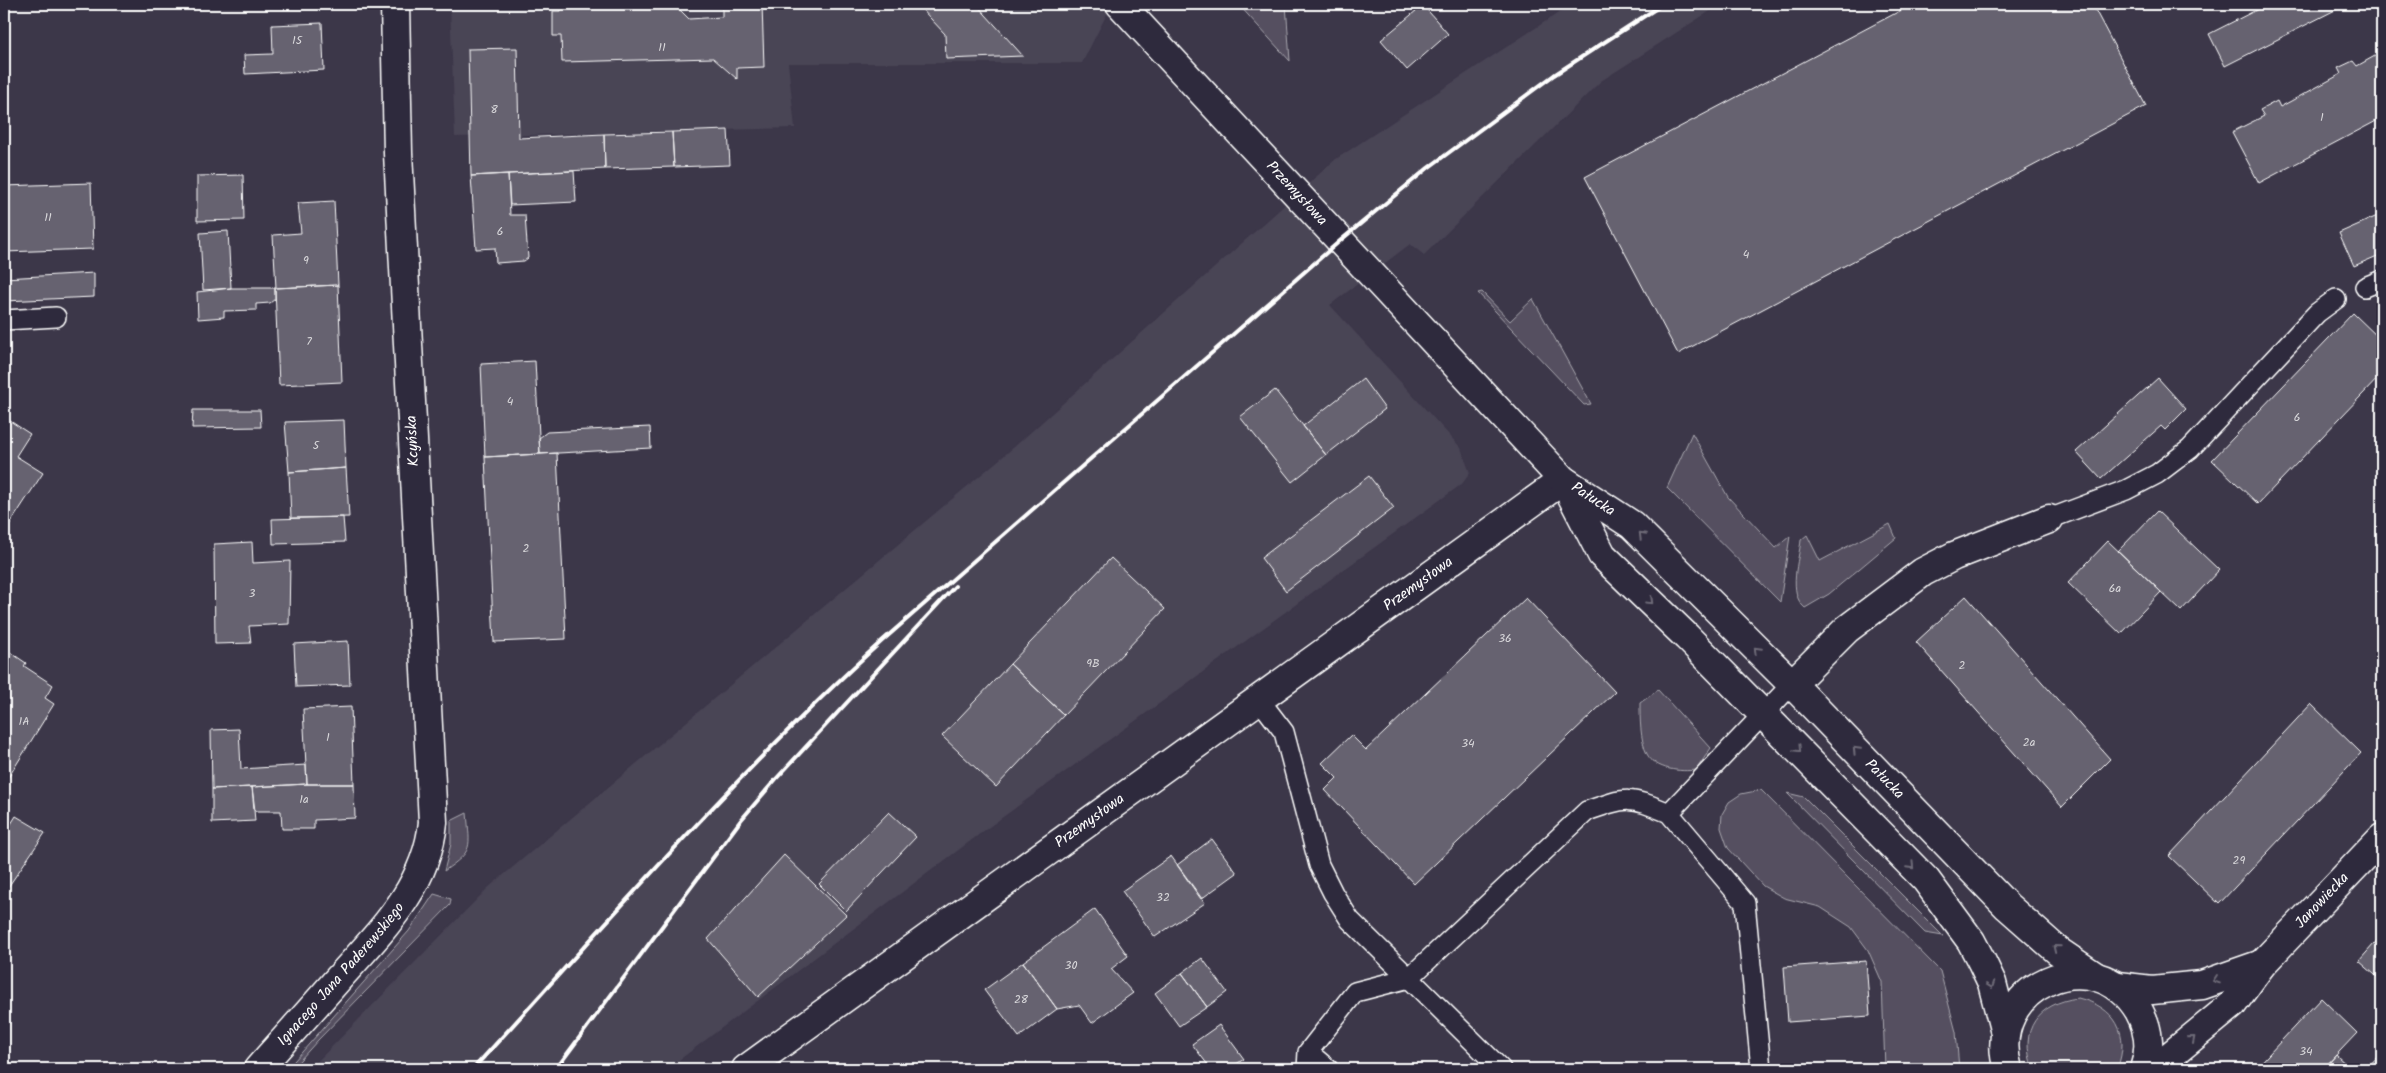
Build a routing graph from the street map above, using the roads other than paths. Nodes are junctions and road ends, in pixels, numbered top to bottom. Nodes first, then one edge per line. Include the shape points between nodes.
1 (395, 4) edge
2 (1120, 4) edge
3 (2382, 280) edge
4 (2365, 287) dead end
5 (2336, 299) dead end
6 (56, 317) dead end
7 (4, 320) edge
8 (1563, 480) junction
9 (2049, 519) joint
10 (1792, 684) junction
11 (1258, 698) junction
12 (1764, 714) junction
13 (1669, 813) junction
14 (2382, 838) edge
15 (418, 875) joint
16 (2262, 964) junction
17 (1410, 978) junction
18 (2106, 981) junction
19 (2005, 1033) junction
20 (1308, 1061) edge
21 (258, 1069) edge
22 (746, 1069) edge
23 (1328, 1069) edge
24 (1502, 1069) edge
25 (1760, 1069) edge
26 (2008, 1069) edge
27 (2144, 1069) edge
28 (2154, 1069) edge

1 - 15 street, Kcyńska via 398,153 433,822 428,850
2 - 8 street, Przemysłowa
3 - 4 lane
5 - 9 lane via 2317,313 2190,448 2157,474 2126,490
6 - 7 lane
10 -> 8 street, Pałucka via 1632,525
8 - 11 street, Przemysłowa
8 -> 12 street, Pałucka via 1602,555
9 - 10 street via 1954,556 1924,572 1848,628
10 - 12 lane
18 -> 10 street, Pałucka via 2058,951 2007,906
11 - 17 lane via 1284,732 1319,864 1333,894 1350,920
11 - 22 street, Przemysłowa
12 - 13 lane
12 -> 19 street, Pałucka via 1926,880 1948,909 1971,941 1992,983
13 - 17 lane via 1639,800 1619,800 1586,811
13 - 25 lane via 1745,903
14 - 16 street, Janowiecka
15 - 21 street, Ignacego Jana Paderewskiego via 392,918
16 -> 18 street, Janowiecka via 2202,985 2152,990
28 -> 16 street, Janowiecka via 2232,1005
17 - 20 lane via 1355,992
17 - 24 lane
18 - 19 street, Janowiecka via 2076,974 2056,977 2038,985 2023,998
18 - 27 street, Pałucka via 2133,1002 2144,1020 2149,1039
19 - 26 street
20 - 23 lane

